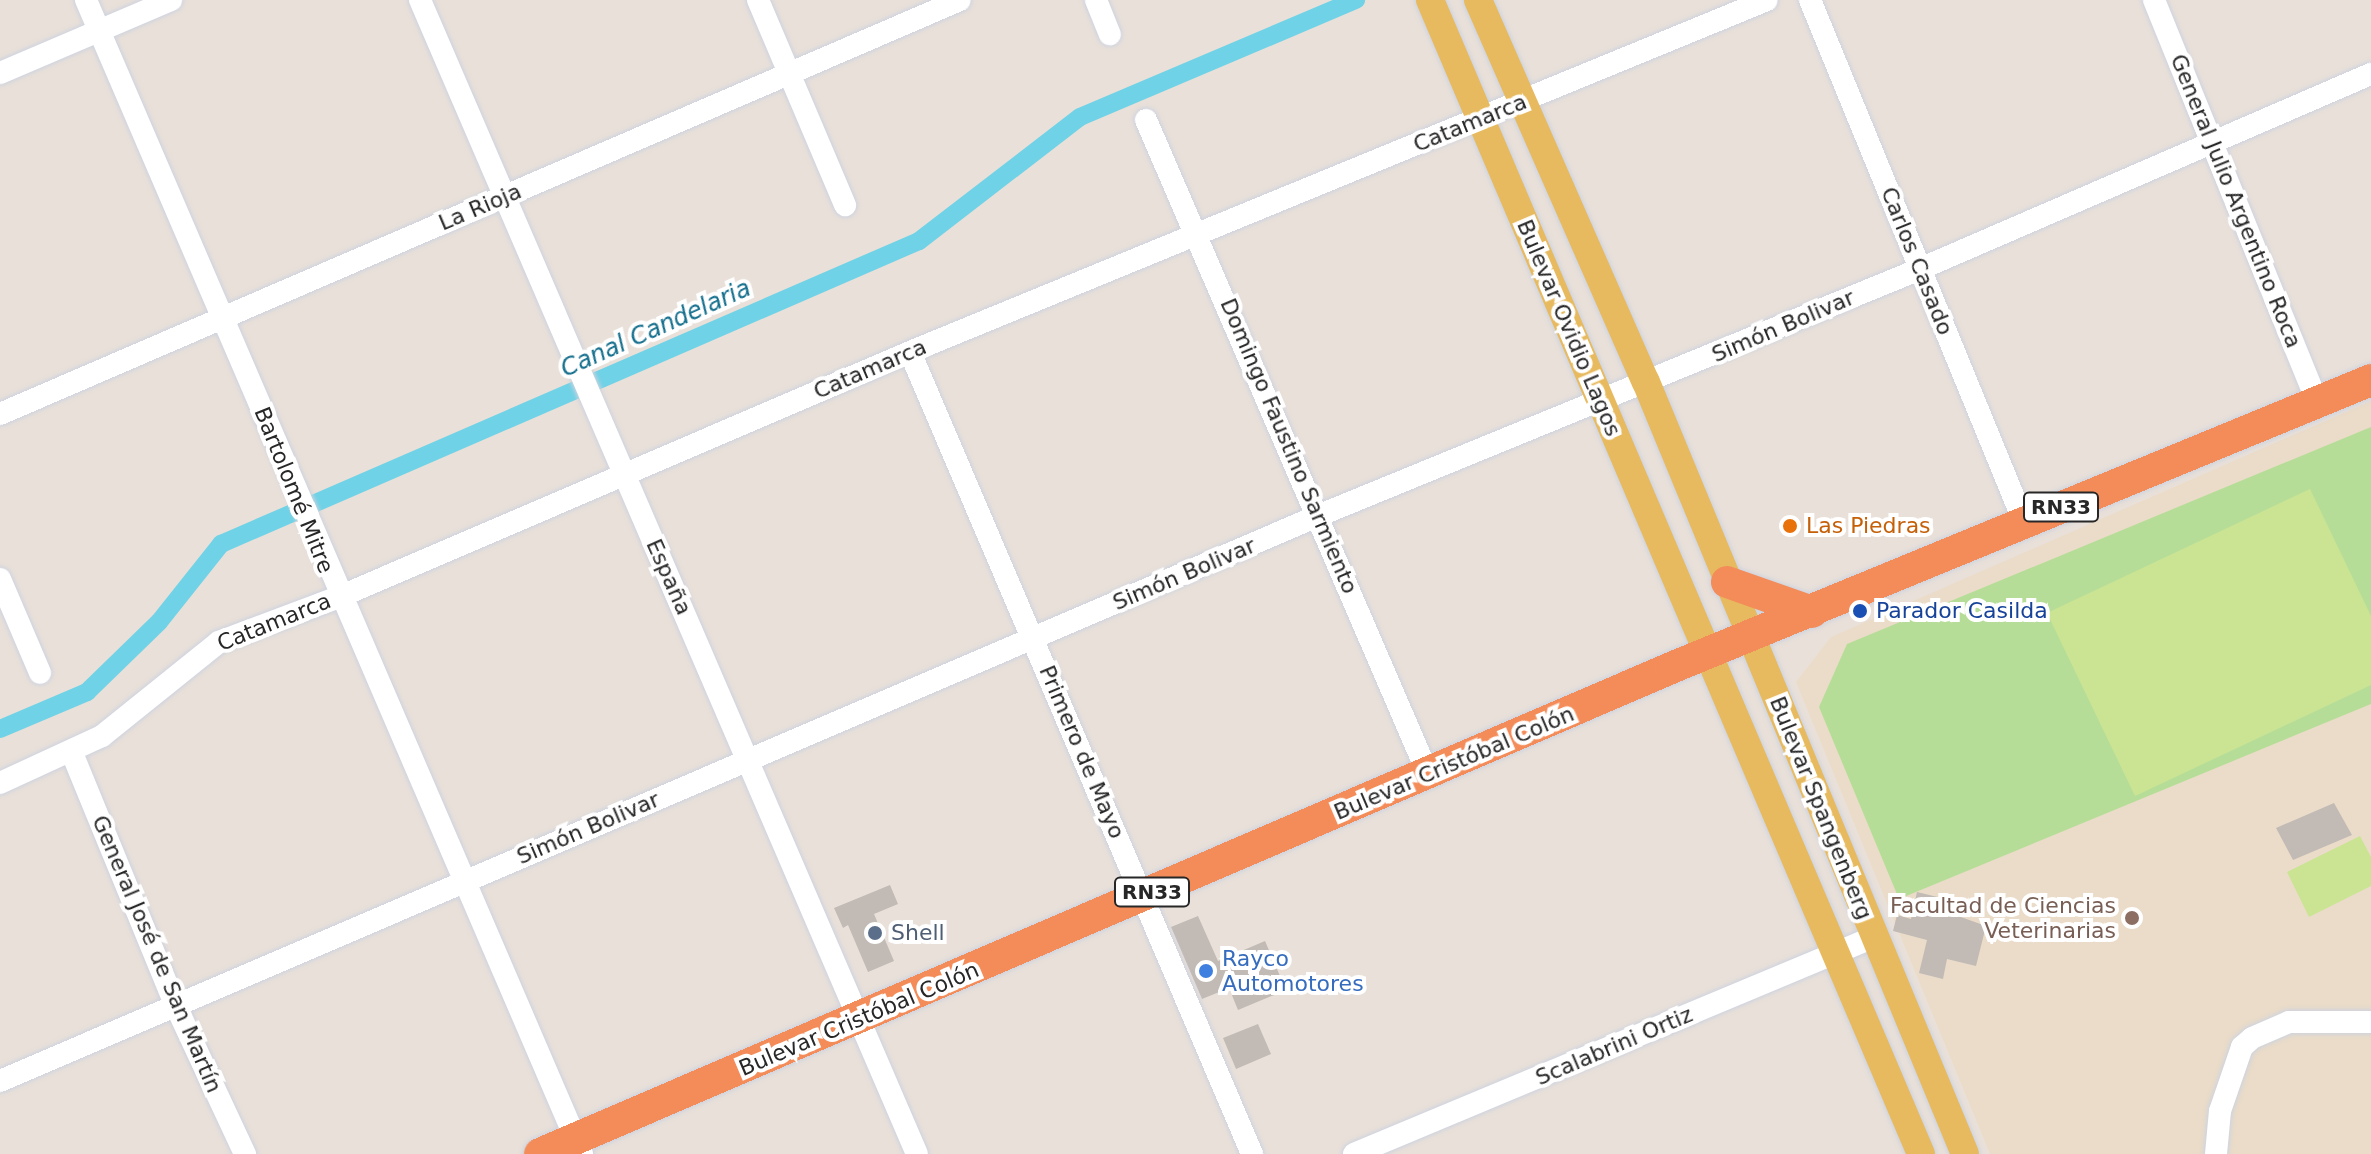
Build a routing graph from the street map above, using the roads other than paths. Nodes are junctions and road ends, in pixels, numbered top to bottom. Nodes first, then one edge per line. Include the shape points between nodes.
1 (86, 0) edge
2 (171, 0) edge
3 (420, 0) edge
4 (758, 0) edge
5 (960, 0) edge
6 (1096, 0) edge
7 (1478, 0) edge
8 (1767, 0) edge
9 (1810, 0) edge
10 (2154, 0) edge
11 (1432, 3) edge
12 (99, 31) junction
13 (1110, 34) dead end
14 (0, 73) edge
15 (789, 74) junction
16 (2371, 74) edge
17 (1523, 101) junction
18 (1480, 118) junction
19 (1146, 120) dead end
20 (2214, 142) junction
21 (504, 197) junction
22 (845, 205) dead end
23 (1198, 234) junction
24 (1920, 269) junction
25 (222, 319) junction
26 (910, 352) junction
27 (2371, 380) edge
28 (1646, 382) junction
29 (1601, 402) junction
30 (2317, 402) junction
31 (0, 414) edge
32 (624, 474) junction
33 (1320, 515) junction
34 (2024, 522) junction
35 (0, 579) edge
36 (1727, 582) junction
37 (339, 597) junction
38 (1812, 612) junction
39 (1752, 638) junction
40 (1034, 639) junction
41 (1710, 655) junction
42 (40, 673) dead end
43 (72, 753) junction
44 (749, 760) junction
45 (1428, 774) junction
46 (0, 783) edge
47 (464, 880) junction
48 (1144, 896) junction
49 (1874, 937) junction
50 (1836, 954) junction
51 (175, 1004) junction
52 (860, 1020) junction
53 (2371, 1022) edge
54 (0, 1081) edge
55 (578, 1147) edge
56 (2219, 1153) edge
57 (245, 1154) edge
58 (540, 1154) edge
59 (917, 1154) edge
60 (1252, 1154) edge
61 (1354, 1154) edge
62 (1921, 1154) edge
63 (1965, 1154) edge

1 - 12 street, Bartolomé Mitre
2 - 12 street
3 - 21 street, España
4 - 15 street
5 - 15 street, La Rioja
6 - 13 street
7 - 17 main road
8 - 17 street, Catamarca
9 - 24 street, Carlos Casado
10 - 20 street, General Julio Argentino Roca
11 - 18 main road, Bulevar Ovidio Lagos
12 - 14 street
12 - 25 street, Bartolomé Mitre
15 - 21 street, La Rioja
15 - 22 street
16 - 20 street, Simón Bolivar
17 - 18 street, Catamarca
17 - 28 main road
18 - 23 street, Catamarca
18 - 29 main road, Bulevar Ovidio Lagos
19 - 23 street, Domingo Faustino Sarmiento
20 - 24 street, Simón Bolivar
20 - 30 street, General Julio Argentino Roca
21 - 25 street, La Rioja
21 - 32 street, España
23 - 26 street, Catamarca
23 - 33 street, Domingo Faustino Sarmiento
24 - 28 street, Simón Bolivar
24 - 34 street, Carlos Casado
25 - 31 street, La Rioja
25 - 37 street, Bartolomé Mitre
26 - 32 street, Catamarca
26 - 40 street, Primero de Mayo
27 - 30 highway, Bulevar Cristóbal Colón / RN33
28 - 29 street, Simón Bolivar
28 - 36 main road
29 - 33 street, Simón Bolivar
29 - 41 main road, Bulevar Ovidio Lagos
30 - 34 highway, Bulevar Cristóbal Colón / RN33
32 - 37 street, Catamarca
32 - 44 street, España
33 - 40 street, Simón Bolivar
33 - 45 street, Domingo Faustino Sarmiento
34 - 38 highway, Bulevar Cristóbal Colón / RN33
35 - 42 street
36 - 38 highway
36 - 39 main road
37 - 43 street, Catamarca via 203,651 102,736
37 - 47 street, Bartolomé Mitre
38 - 39 highway, Bulevar Cristóbal Colón / RN33
39 - 41 highway, Bulevar Cristóbal Colón / RN33
39 - 49 main road, Bulevar Spangenberg
40 - 44 street, Simón Bolivar
40 - 48 street, Primero de Mayo
41 - 45 highway, Bulevar Cristóbal Colón / RN33
41 - 50 main road, Bulevar Spangenberg
43 - 46 street, Catamarca
43 - 51 street, General José de San Martín
44 - 47 street, Simón Bolivar
44 - 52 street, España
45 - 48 highway, Bulevar Cristóbal Colón / RN33
47 - 51 street, Simón Bolivar
47 - 55 street, Bartolomé Mitre
48 - 52 highway, Bulevar Cristóbal Colón / RN33
48 - 60 street, Primero de Mayo
49 - 50 street, Scalabrini Ortiz
49 - 63 main road, Bulevar Spangenberg
50 - 61 street, Scalabrini Ortiz
50 - 62 main road, Bulevar Spangenberg
51 - 54 street, Simón Bolivar
51 - 57 street, General José de San Martín
52 - 55 highway, Bulevar Cristóbal Colón / RN33
52 - 59 street, España
53 - 56 street via 2289,1022 2252,1038 2242,1047 2220,1111
55 - 58 highway, Bulevar Cristóbal Colón / RN33

